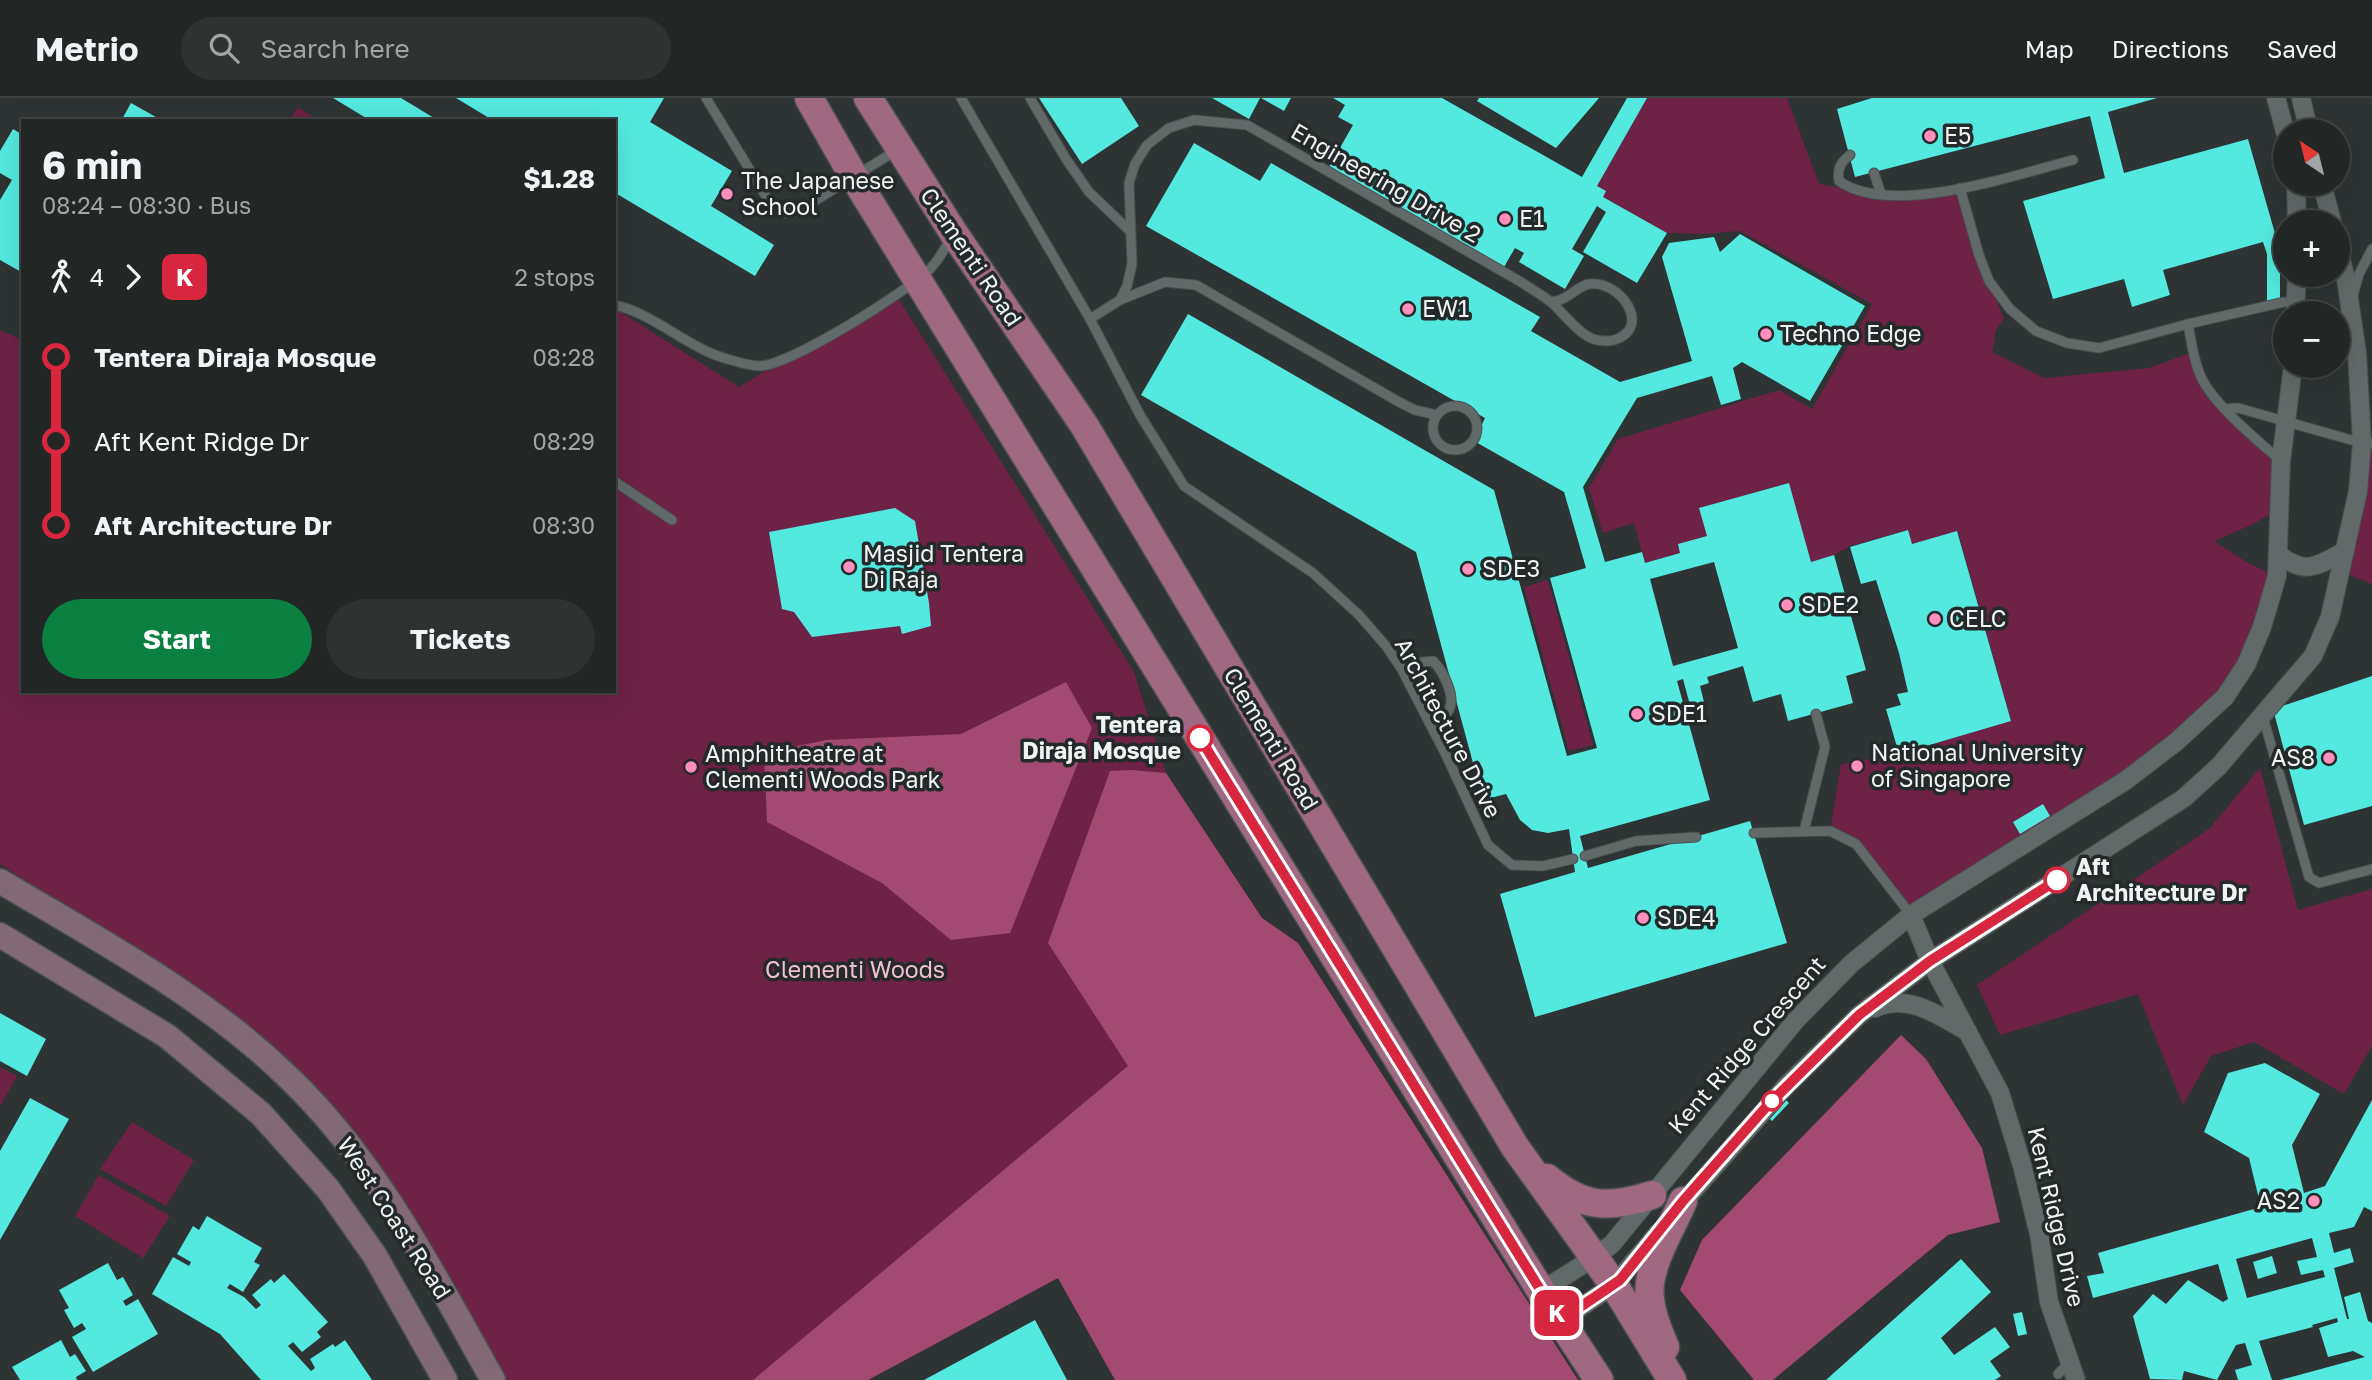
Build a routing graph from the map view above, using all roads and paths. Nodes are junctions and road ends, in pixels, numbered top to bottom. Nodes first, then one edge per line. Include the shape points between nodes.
1 (706, 98) edge
2 (809, 98) edge
3 (868, 98) edge
4 (961, 98) edge
5 (1030, 98) edge
6 (2276, 98) edge
7 (2301, 98) edge
8 (2282, 119) edge
9 (2306, 119) edge
10 (899, 148) junction
11 (1850, 155) dead end
12 (2073, 159) dead end
13 (1874, 173) dead end
14 (854, 177) junction
15 (1960, 188) junction
16 (1881, 194) junction
17 (953, 232) junction
18 (1131, 232) junction
19 (2372, 248) edge
20 (917, 279) junction
21 (1120, 300) junction
22 (1551, 302) junction
23 (616, 306) edge
24 (2350, 307) joint
25 (2273, 311) edge
26 (1090, 319) junction
27 (2188, 324) junction
28 (2292, 378) edge
29 (2226, 409) junction
30 (1437, 415) junction
31 (2287, 422) junction
32 (2367, 443) edge
33 (2281, 461) junction
34 (616, 482) edge
35 (672, 520) dead end
36 (2345, 551) junction
37 (2279, 555) junction
38 (1401, 668) junction
39 (1816, 714) dead end
40 (2263, 717) junction
41 (1429, 722) junction
42 (1804, 831) junction
43 (1754, 834) dead end
44 (1696, 838) dead end
45 (1585, 856) dead end
46 (1573, 859) dead end
47 (2372, 869) edge
48 (0, 881) edge
49 (1911, 915) junction
50 (0, 935) edge
51 (1930, 961) junction
52 (1859, 1015) junction
53 (1970, 1033) junction
54 (1515, 1147) junction
55 (1652, 1195) junction
56 (1683, 1201) junction
57 (1595, 1258) junction
58 (1614, 1285) junction
59 (1541, 1291) junction
60 (1561, 1320) junction
61 (2068, 1372) edge
62 (445, 1380) edge
63 (493, 1380) edge
64 (1599, 1380) edge
65 (1673, 1380) edge

1 - 14 lane via 773,208 786,213 800,210
2 - 14 main road
3 - 10 main road, Clementi Road
4 - 26 lane, Architecture Drive
5 - 18 lane via 1089,192
6 - 8 street
7 - 9 street
10 - 14 lane
10 - 17 main road, Clementi Road
11 - 16 lane via 1837,171 1839,181 1849,188
12 - 15 lane
13 - 16 lane
14 - 20 main road
15 - 16 lane via 1898,198
15 - 27 lane via 1989,281 2010,309 2036,331 2067,343 2099,348
17 - 20 lane via 944,253
17 - 54 main road, Clementi Road via 1084,425
18 - 21 lane, Engineering Drive 2 via 1132,264
18 - 22 lane, Engineering Drive 2 via 1129,184 1147,145 1169,128 1194,120 1247,125
19 - 24 lane
20 - 23 lane via 832,335 761,366 703,350
20 - 59 main road
21 - 26 lane
21 - 30 lane via 1165,282 1196,285 1399,402
22 - 22 lane, Engineering Drive 2 via 1591,284 1609,286 1631,312 1631,326 1624,336 1607,342 1591,338
24 - 32 street
25 - 27 lane
26 - 38 lane, Architecture Drive via 1140,415 1184,486 1313,573 1359,615
27 - 29 lane via 2199,375
28 - 31 street, Kent Ridge Crescent
29 - 31 lane
29 - 33 lane
30 - 30 lane via 1433,430 1440,443 1453,450 1473,441 1478,428 1468,410 1448,407
31 - 32 lane
31 - 33 street, Kent Ridge Crescent
32 - 36 street
33 - 37 street, Kent Ridge Crescent
34 - 35 lane
36 - 37 street via 2313,568 2294,565
36 - 40 street via 2330,617 2314,656
37 - 49 street, Kent Ridge Crescent via 2262,627 2225,696 2125,781
38 - 41 lane, Architecture Drive
38 - 41 lane via 1433,661 1441,669 1450,709
39 - 42 lane via 1825,747
40 - 47 lane via 2309,877 2319,883
40 - 51 street via 2184,798
41 - 46 lane, Architecture Drive via 1488,845 1512,865 1543,866
42 - 43 lane
42 - 49 lane via 1830,831 1856,844
44 - 45 lane via 1636,841
48 - 63 main road, West Coast Road via 191,998 290,1079 364,1165 412,1237
49 - 51 street, Kent Ridge Drive
49 - 55 street, Kent Ridge Crescent via 1852,963 1797,1020
50 - 62 main road, West Coast Road via 167,1036 261,1114 328,1189 375,1256
51 - 52 street
51 - 53 street, Kent Ridge Drive
52 - 53 street via 1889,1002 1908,1003
52 - 56 street via 1785,1087
53 - 61 street, Kent Ridge Drive via 2000,1093 2018,1153
54 - 55 main road via 1576,1199 1613,1205
54 - 57 main road, Clementi Road
55 - 57 street, Kent Ridge Crescent
56 - 58 street
56 - 65 main road via 1650,1283
57 - 58 main road, Clementi Road
57 - 59 street, Kent Ridge Crescent
58 - 60 street
58 - 65 main road, Clementi Road
59 - 60 main road
60 - 64 main road

